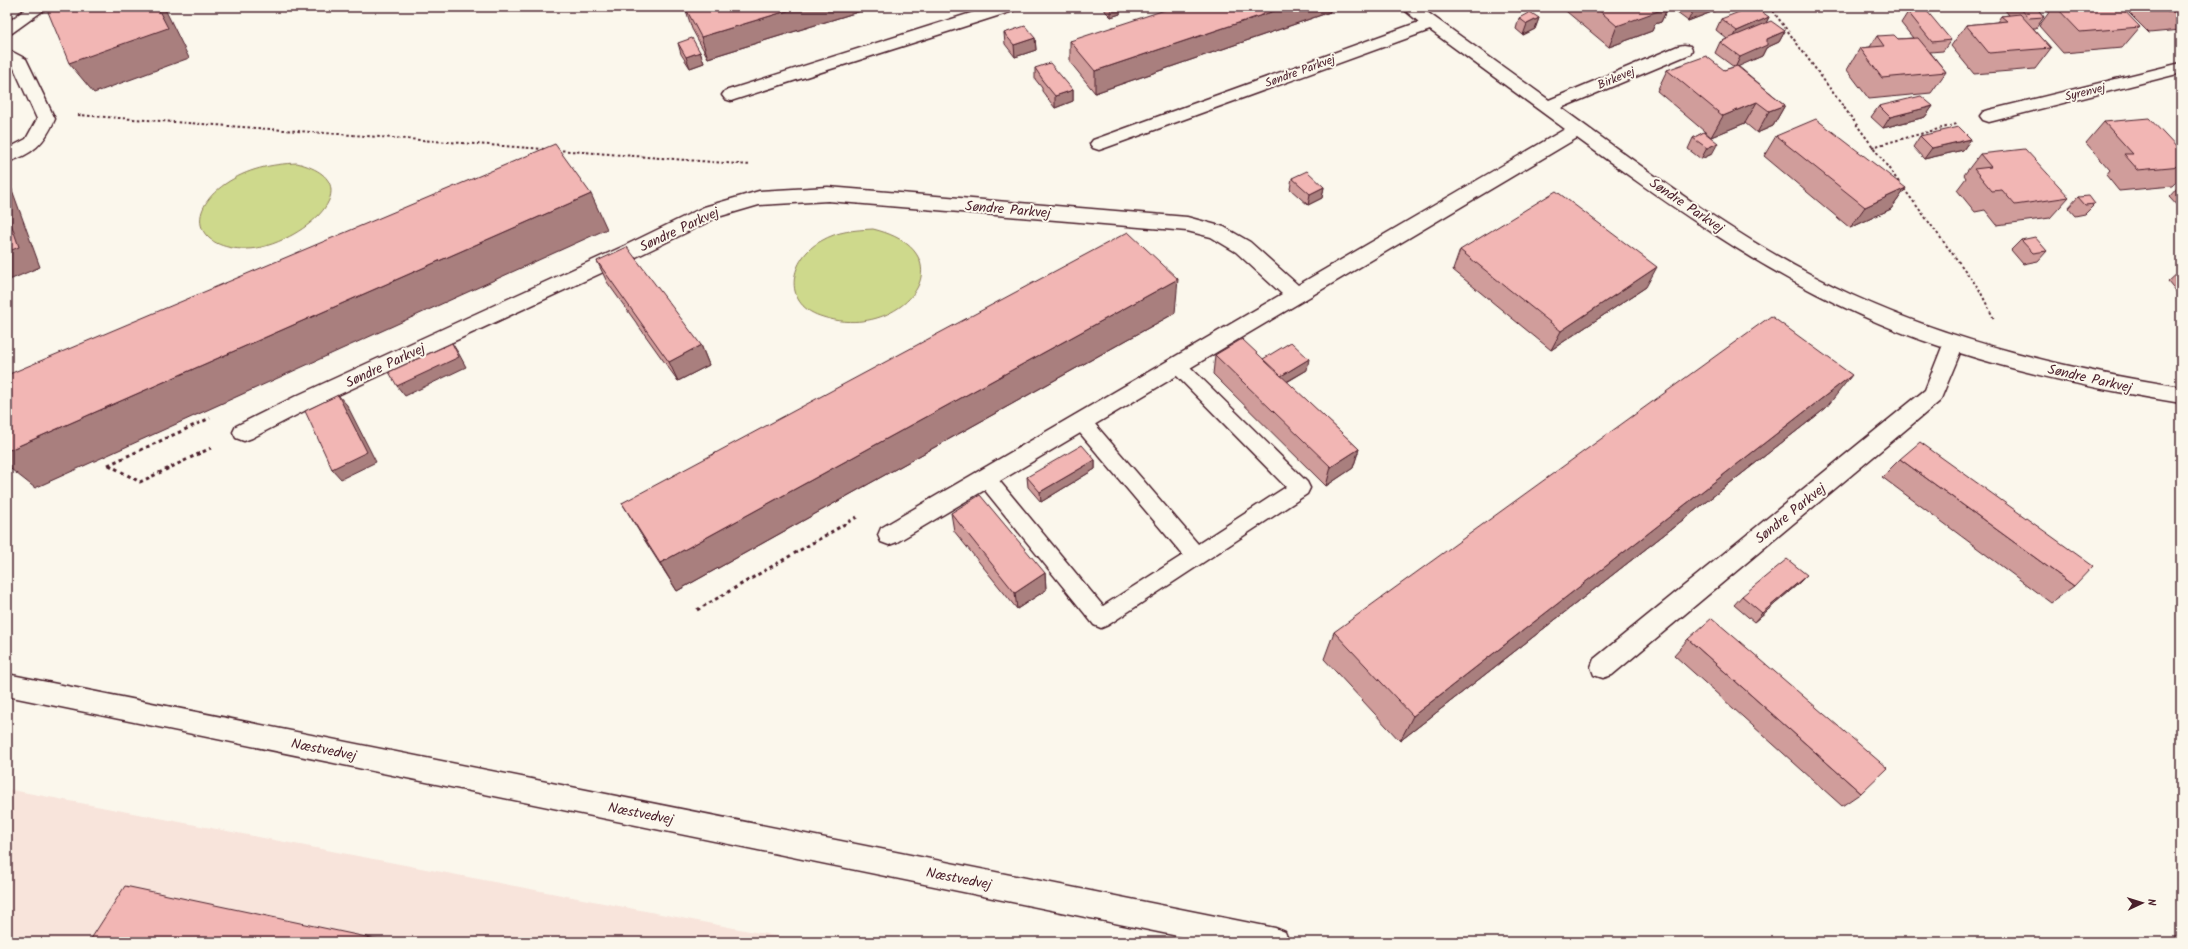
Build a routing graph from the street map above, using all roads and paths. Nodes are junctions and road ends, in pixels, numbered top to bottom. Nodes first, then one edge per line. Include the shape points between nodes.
1 (42, 7) edge
2 (1007, 7) edge
3 (1409, 7) edge
4 (1770, 7) edge
5 (1432, 23) junction
6 (7, 30) edge
7 (1684, 50) dead end
8 (7, 54) edge
9 (2181, 68) edge
10 (731, 95) dead end
11 (1548, 107) junction
12 (1989, 116) joint
13 (46, 119) junction
14 (1577, 130) junction
15 (1099, 144) dead end
16 (1872, 147) junction
17 (7, 156) edge
18 (757, 165) dead end
19 (1296, 295) junction
20 (1954, 343) junction
21 (2008, 359) junction
22 (1178, 366) junction
23 (2181, 395) edge
24 (1081, 421) junction
25 (244, 432) joint
26 (108, 465) dead end
27 (985, 478) junction
28 (889, 535) dead end
29 (1196, 556) junction
30 (1603, 667) dead end
31 (7, 685) edge
32 (1275, 942) edge

1 - 6 lane via 31,11
2 - 10 street
3 - 5 street, Søndre Parkvej
4 - 16 path
5 - 11 street, Søndre Parkvej
5 - 15 street, Søndre Parkvej
7 - 11 street, Birkevej
8 - 13 street via 20,63
9 - 12 street, Syrenvej
11 - 14 street, Søndre Parkvej
12 - 16 path
13 - 17 street via 39,138 22,150
13 - 18 path via 70,115
14 - 19 street
14 - 20 street, Søndre Parkvej via 1721,229 1802,278 1870,311
16 - 21 path via 1979,289 1997,325
19 - 22 street
19 - 25 street, Søndre Parkvej via 1243,247 1217,232 1187,224 828,194 759,198 711,212 631,252 303,402
20 - 21 street, Søndre Parkvej
20 - 30 street, Søndre Parkvej via 1933,395
21 - 23 street, Søndre Parkvej via 2125,387
22 - 24 street
22 - 29 lane via 1300,488
24 - 27 street
24 - 29 lane
25 - 26 path via 140,482
27 - 28 street
27 - 29 lane via 1101,618
31 - 32 street, Næstvedvej

